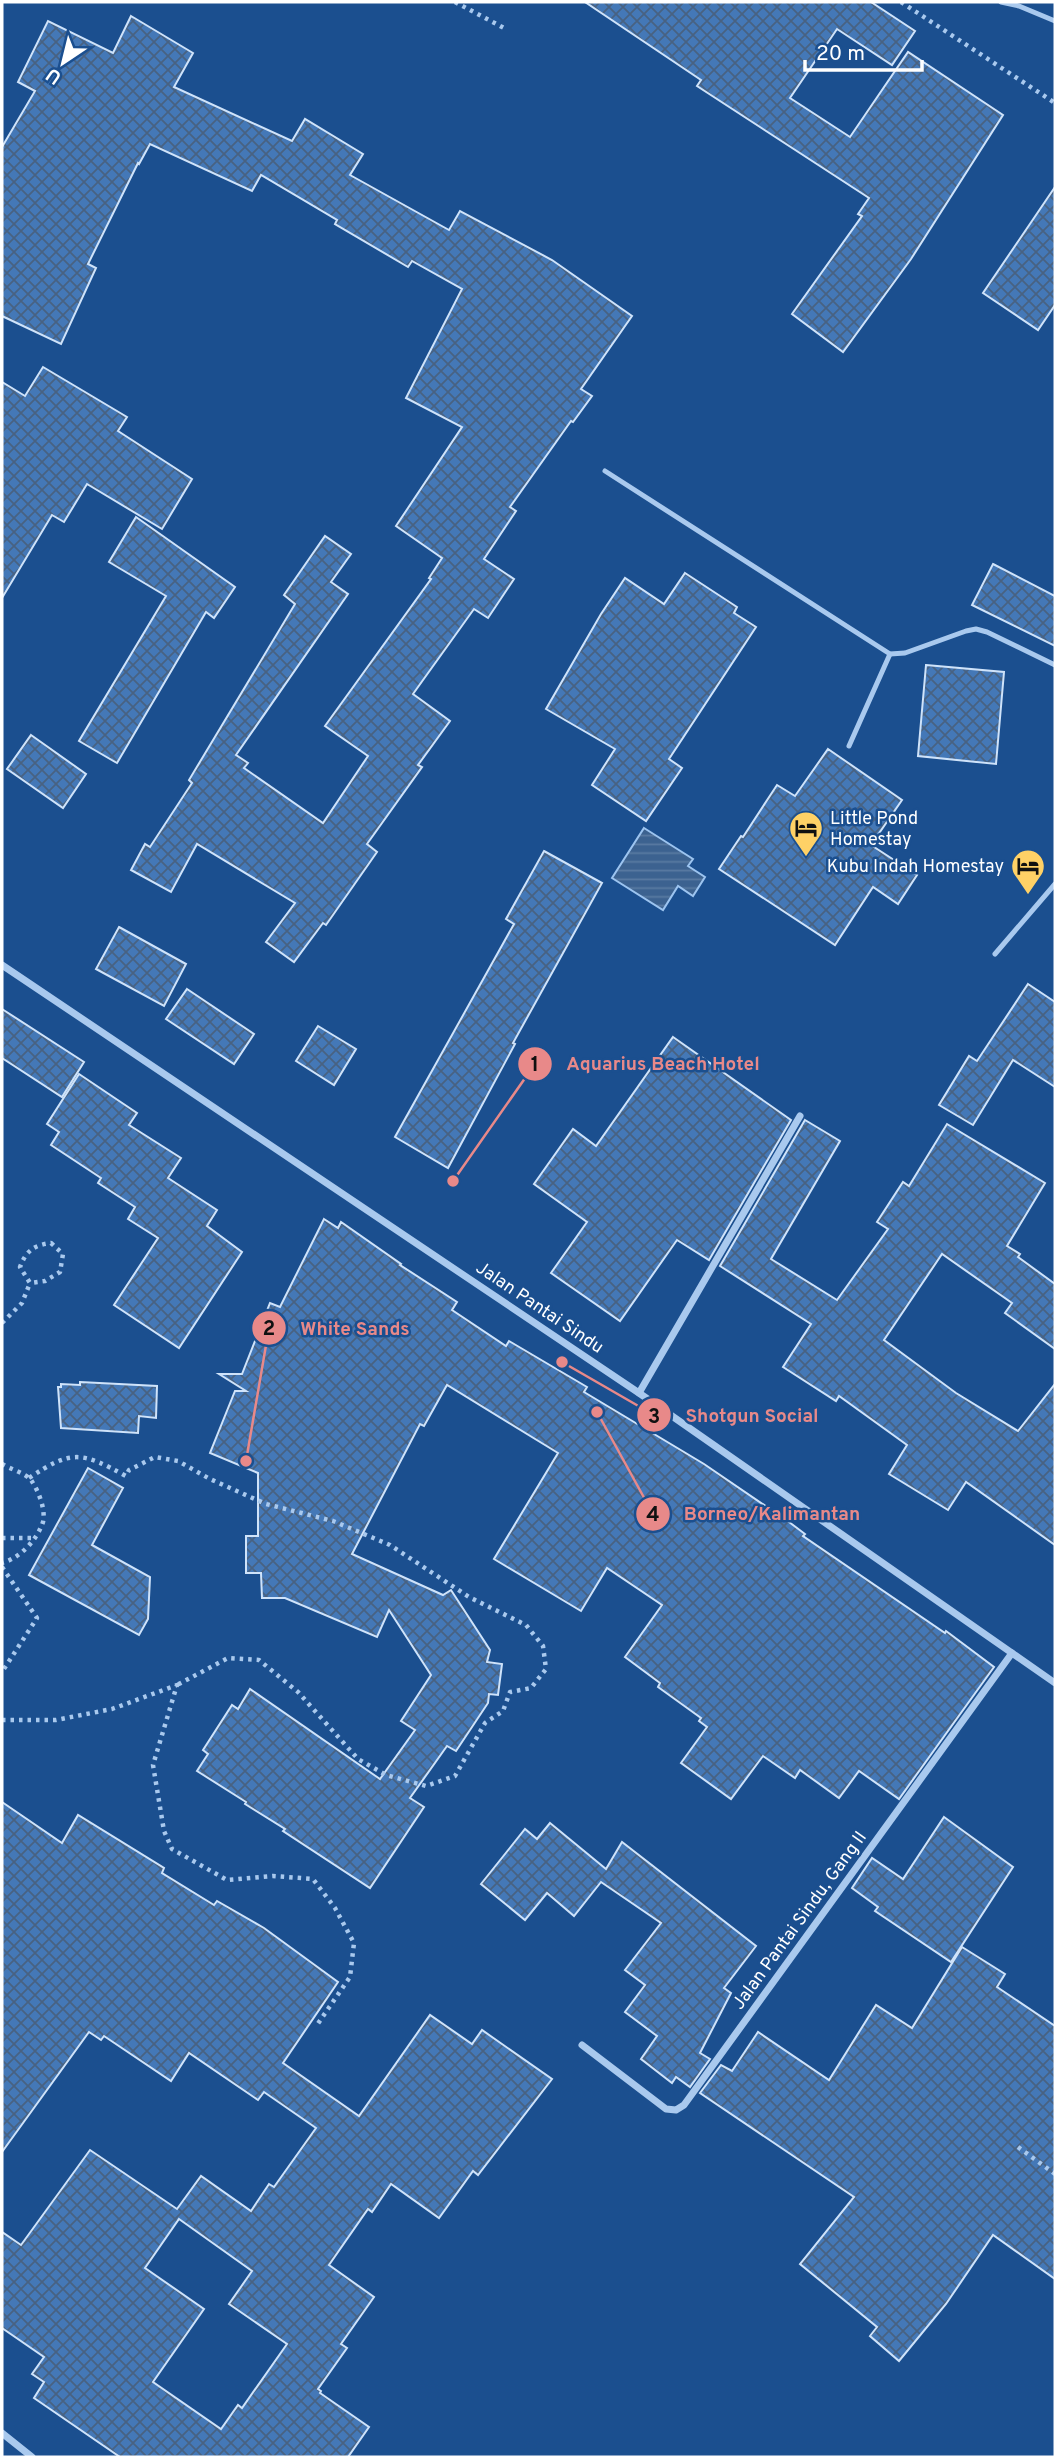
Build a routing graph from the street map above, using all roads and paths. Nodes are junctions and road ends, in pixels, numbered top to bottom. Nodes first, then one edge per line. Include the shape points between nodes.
1 (455, 2) edge
2 (901, 2) edge
3 (1001, 2) edge
4 (1055, 21) edge
5 (504, 27) dead end
6 (1055, 103) edge
7 (606, 471) dead end
8 (890, 654) junction
9 (1055, 665) edge
10 (849, 746) dead end
11 (1055, 884) edge
12 (995, 954) dead end
13 (2, 965) edge
14 (800, 1116) dead end
15 (30, 1283) junction
16 (2, 1323) edge
17 (639, 1392) junction
18 (2, 1464) edge
19 (29, 1478) junction
20 (2, 1538) edge
21 (35, 1538) junction
22 (2, 1565) edge
23 (1013, 1653) junction
24 (2, 1672) edge
25 (1055, 1683) edge
26 (177, 1685) junction
27 (2, 1720) edge
28 (317, 2025) dead end
29 (582, 2045) dead end
30 (1018, 2147) dead end
31 (1055, 2174) edge
32 (2, 2433) edge
33 (32, 2457) edge

1 - 5 path
2 - 6 path
3 - 4 lane
7 - 8 lane
8 - 9 lane via 976,629
8 - 10 lane
11 - 12 lane
13 - 17 street, Jalan Pantai Sindu
14 - 17 street
15 - 15 path via 20,1267 26,1253 51,1243 63,1254 60,1272
15 - 16 path via 22,1303
17 - 23 street, Jalan Pantai Sindu
18 - 19 path
19 - 21 path via 44,1519
19 - 26 path via 63,1458 93,1458 126,1476 155,1457 178,1461 266,1504 333,1521 390,1545 469,1597 526,1625 542,1646 545,1669 531,1688 510,1692 503,1711 485,1723 455,1776 426,1786 386,1775 358,1759 298,1692 259,1660 228,1658
20 - 21 path
21 - 22 path via 14,1560
22 - 24 path via 37,1618
23 - 25 street, Jalan Pantai Sindu
23 - 29 street, Jalan Pantai Sindu, Gang II via 684,2105 666,2109
26 - 27 path via 111,1709 55,1720
26 - 28 path via 153,1765 164,1831 172,1849 227,1880 313,1879 354,1943 350,1977
30 - 31 path
32 - 33 street

